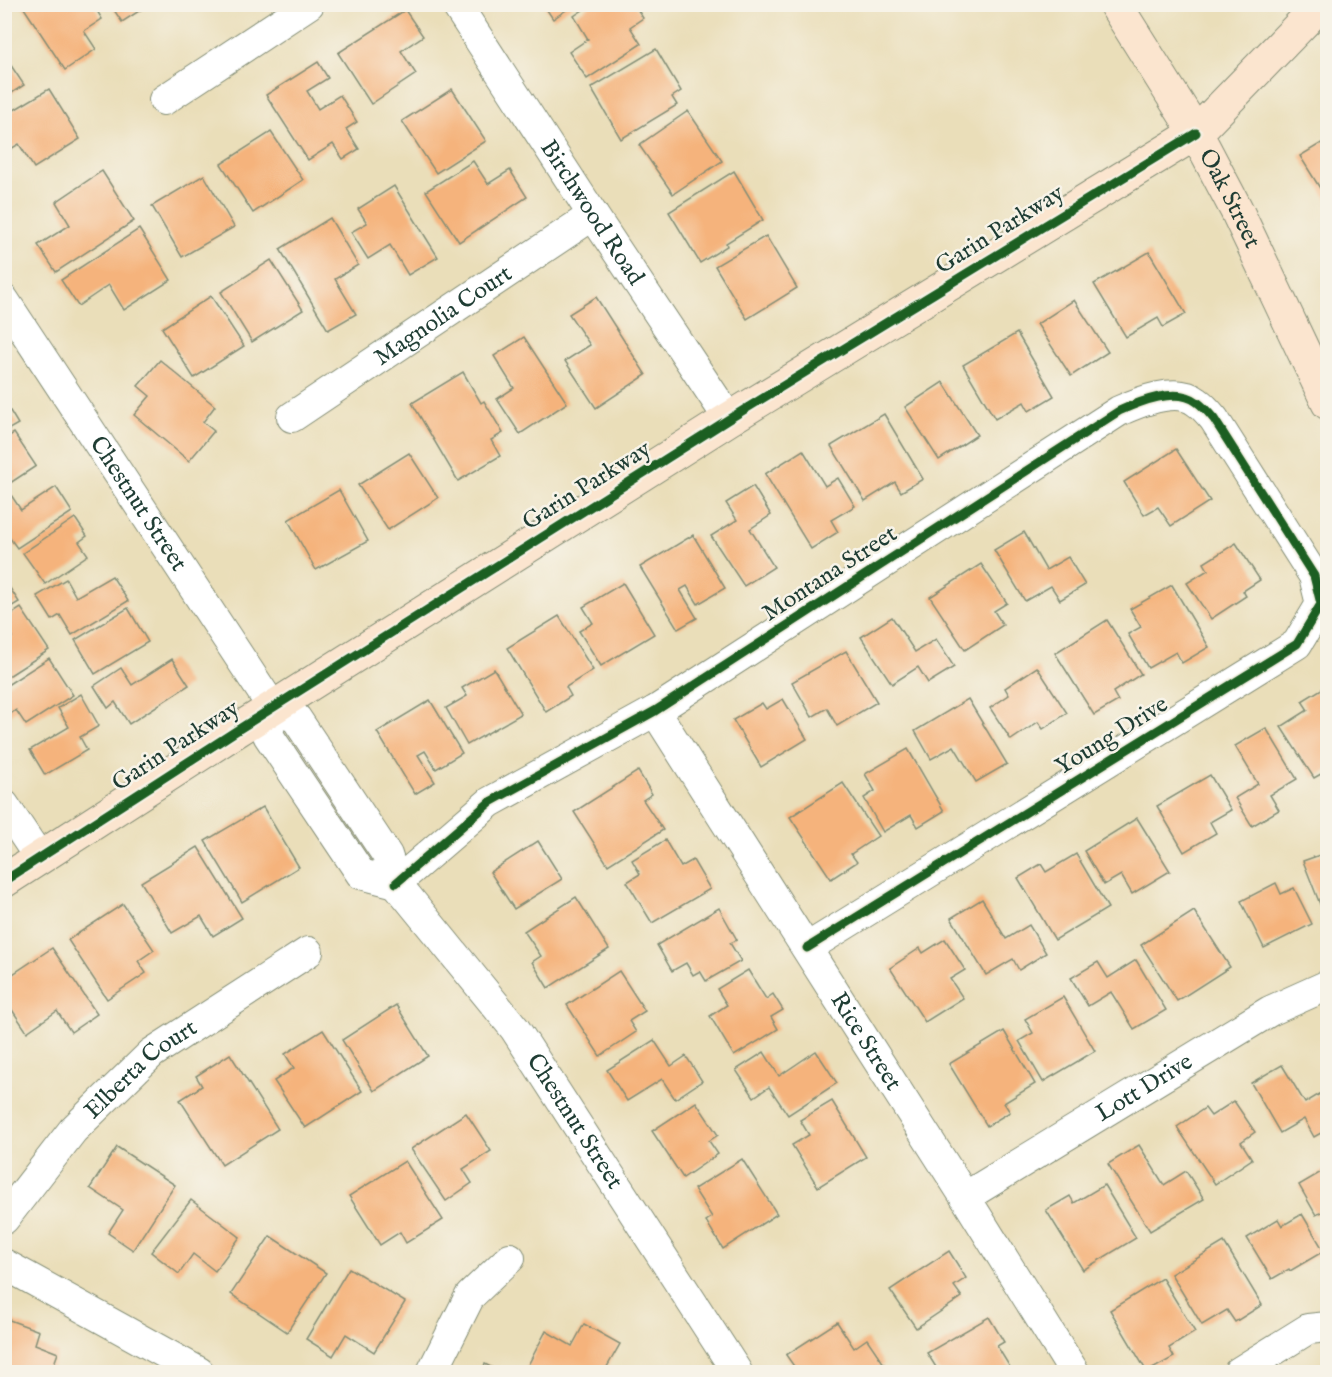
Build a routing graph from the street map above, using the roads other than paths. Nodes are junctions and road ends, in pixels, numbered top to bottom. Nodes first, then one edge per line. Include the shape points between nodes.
1 (309, 4) edge
2 (456, 4) edge
3 (1115, 4) edge
4 (1321, 4) edge
5 (164, 100) dead end
6 (1196, 133) junction
7 (593, 215) junction
8 (4, 300) edge
9 (1328, 403) edge
10 (292, 417) dead end
11 (729, 419) junction
12 (1265, 500) joint
13 (273, 708) junction
14 (655, 711) junction
15 (4, 805) edge
16 (39, 857) junction
17 (4, 881) edge
18 (396, 883) junction
19 (807, 948) junction
20 (308, 952) dead end
21 (1328, 985) edge
22 (965, 1197) junction
23 (4, 1219) edge
24 (510, 1258) dead end
25 (4, 1264) edge
26 (1328, 1327) edge
27 (199, 1372) edge
28 (432, 1372) edge
29 (737, 1372) edge
30 (1074, 1372) edge
31 (1239, 1372) edge

1 - 5 street
2 - 7 street, Birchwood Road
3 - 6 street, Oak Street
4 - 6 street, Garin Parkway
6 - 9 street, Oak Street
6 - 11 street, Garin Parkway
7 - 10 street, Magnolia Court
7 - 11 street, Birchwood Road
8 - 13 street, Chestnut Street
11 - 13 street, Garin Parkway
12 - 14 street, Montana Street via 1214,419 1195,400 1178,395 1148,399 1119,411
12 - 19 street, Young Drive via 1314,576 1321,604 1297,644
13 - 16 street, Garin Parkway
13 - 18 street, Chestnut Street via 296,718 387,855
14 - 18 street, Montana Street via 490,802
14 - 19 street, Rice Street
15 - 16 street
16 - 17 street, Garin Parkway
18 - 29 street, Chestnut Street via 514,1029
19 - 22 street, Rice Street
20 - 23 street, Elberta Court via 152,1053 73,1130
21 - 22 street, Lott Drive via 1270,1011
22 - 30 street, Rice Street
24 - 28 street via 470,1296
25 - 27 street
26 - 31 street via 1308,1329

